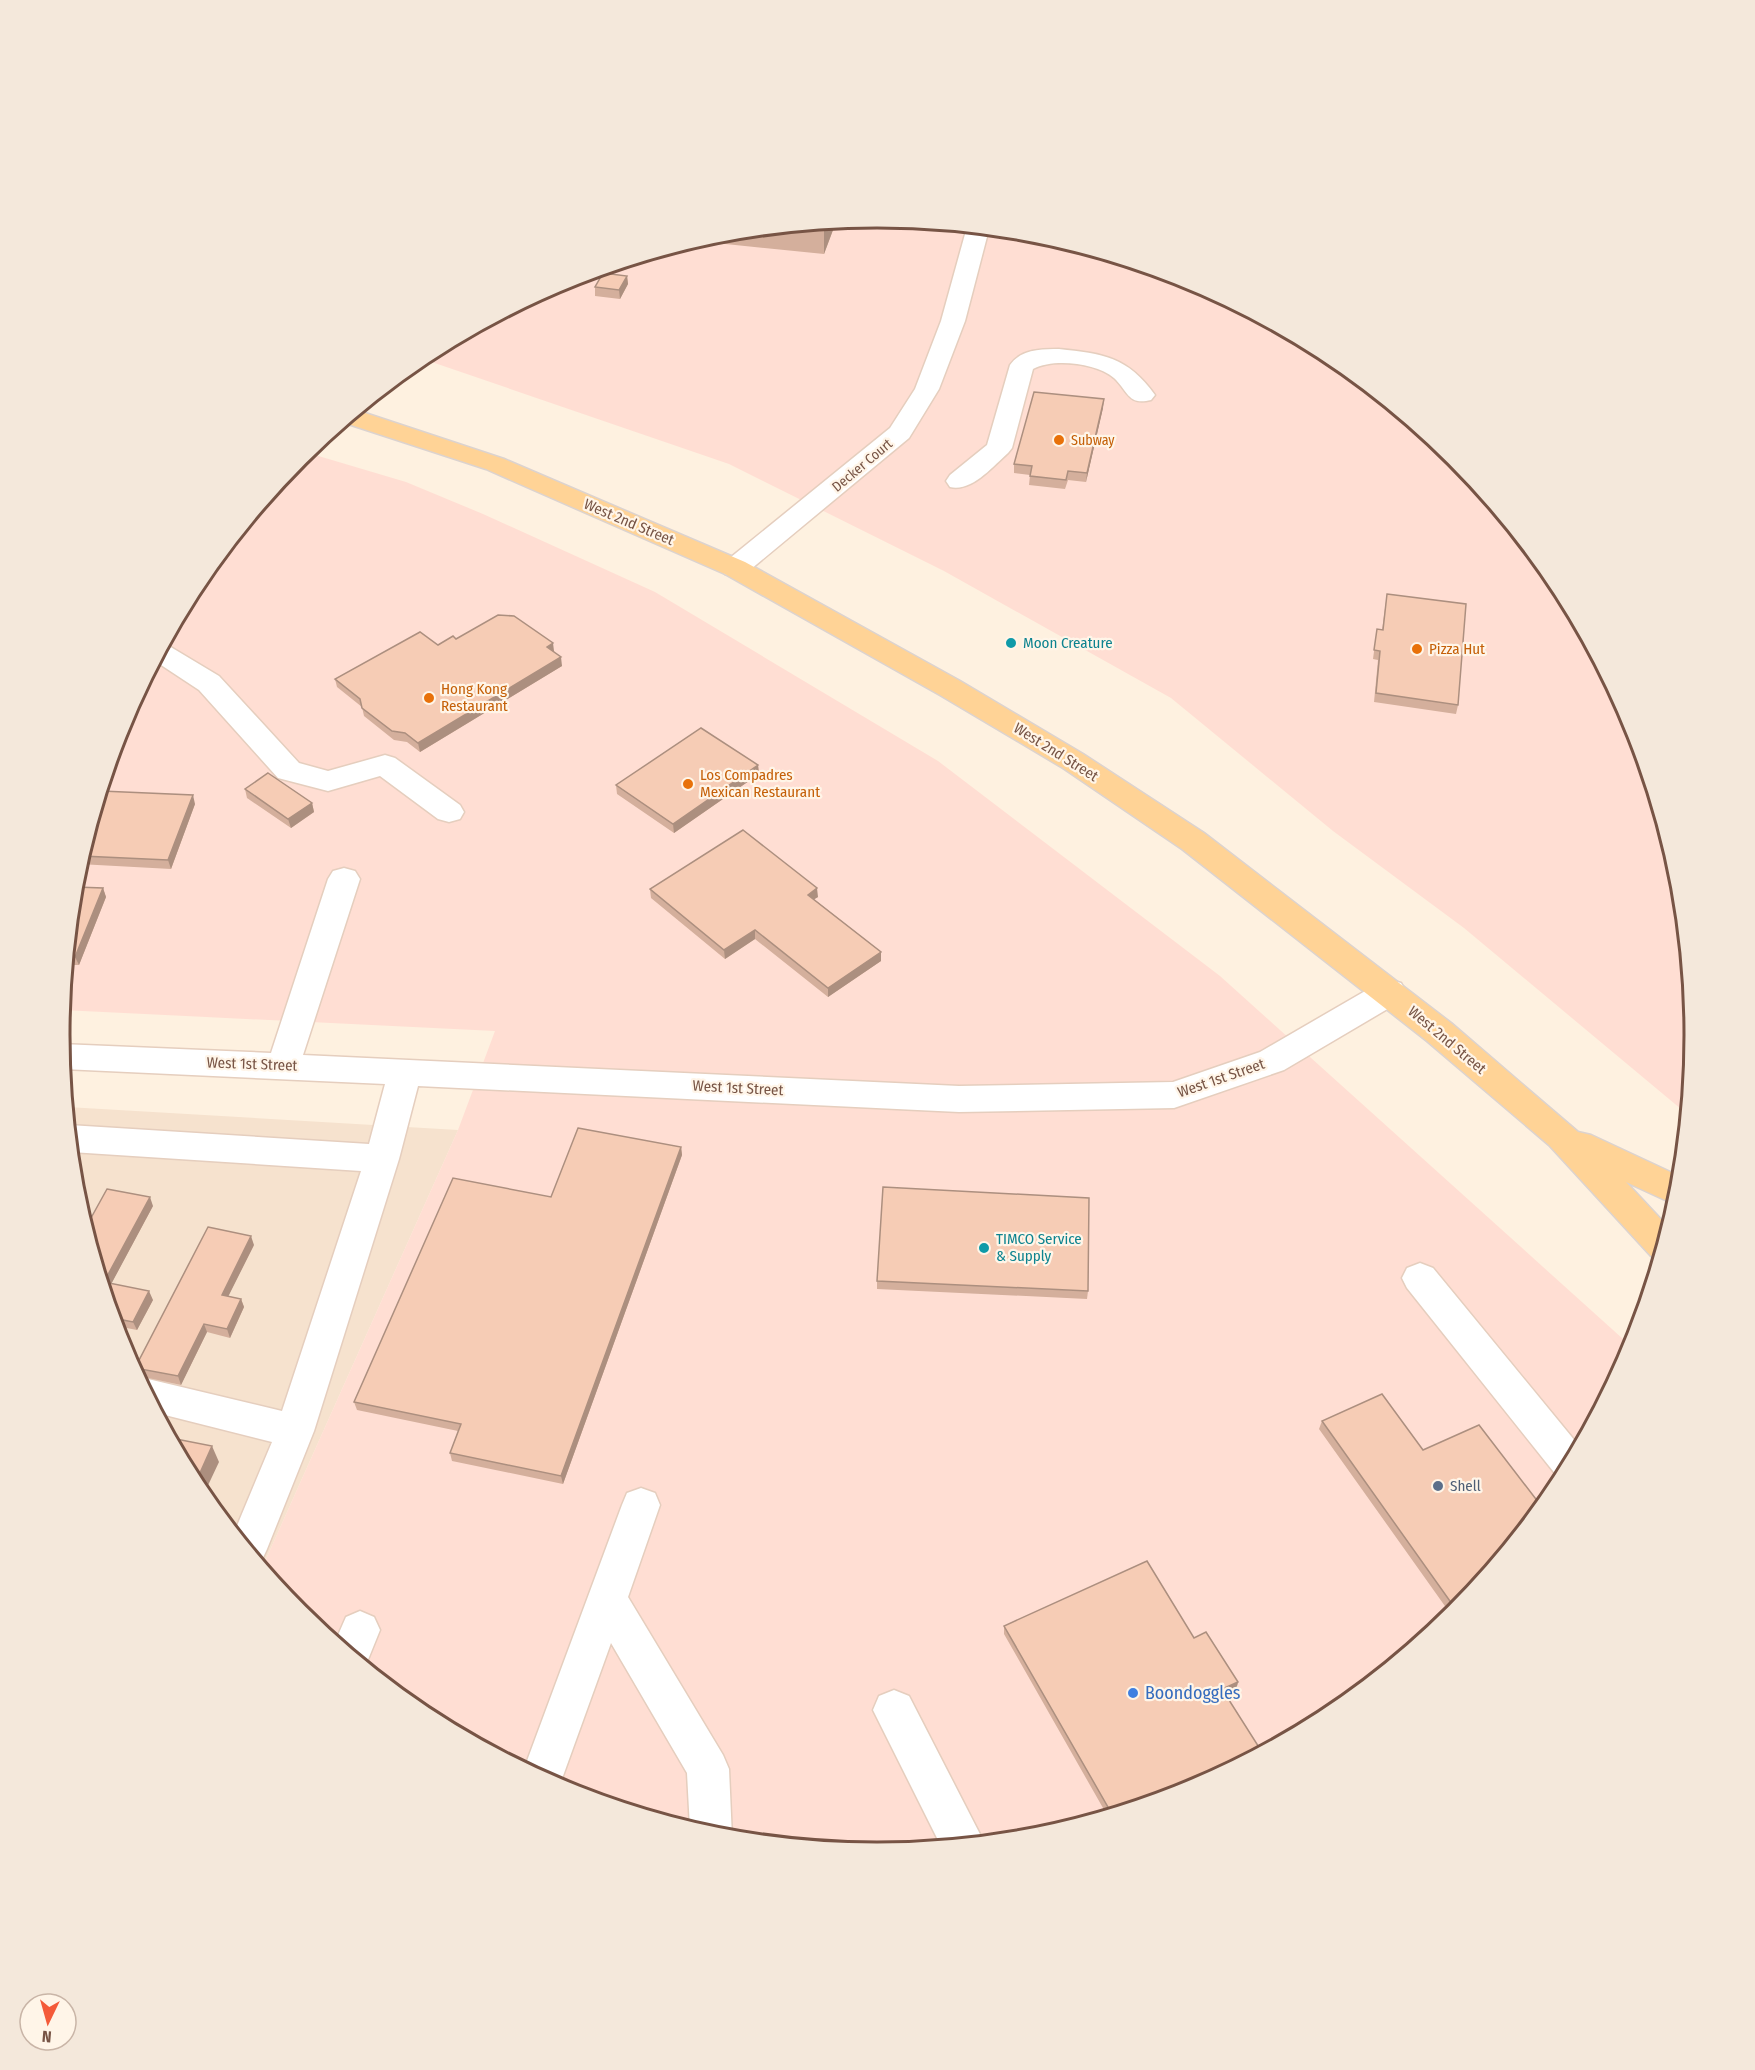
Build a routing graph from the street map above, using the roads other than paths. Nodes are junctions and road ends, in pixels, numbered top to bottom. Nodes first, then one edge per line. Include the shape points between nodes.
1 (976, 234) edge
2 (1142, 395) dead end
3 (357, 419) edge
4 (959, 481) dead end
5 (735, 568) junction
6 (166, 655) edge
7 (449, 812) dead end
8 (344, 879) dead end
9 (1390, 992) junction
10 (71, 1056) edge
11 (283, 1066) junction
12 (405, 1071) junction
13 (1561, 1136) junction
14 (77, 1138) edge
15 (382, 1159) junction
16 (1670, 1187) edge
17 (1658, 1240) edge
18 (1419, 1278) dead end
19 (157, 1397) edge
20 (294, 1431) junction
21 (1565, 1456) edge
22 (641, 1505) dead end
23 (250, 1542) edge
24 (607, 1599) junction
25 (894, 1710) dead end
26 (545, 1770) edge
27 (710, 1824) edge
28 (960, 1837) edge

1 - 5 street, Decker Court via 953,321 927,389 900,434
2 - 4 street via 1122,372 1095,360 1037,357 1022,365 999,448
3 - 5 main road, West 2nd Street via 495,464
5 - 9 main road, West 2nd Street via 1073,761 1192,841
6 - 7 street via 209,683 289,771 328,781 385,765
8 - 11 street
9 - 12 street, West 1st Street via 1272,1061 1174,1095 958,1099
9 - 13 main road, West 2nd Street
10 - 11 street, West 1st Street
11 - 12 street, West 1st Street
12 - 15 street
13 - 16 main road
13 - 17 main road, West 2nd Street
14 - 15 street
15 - 20 street
18 - 21 street
19 - 20 street
20 - 23 street
22 - 24 street
24 - 26 street
24 - 27 street via 708,1769
25 - 28 street

